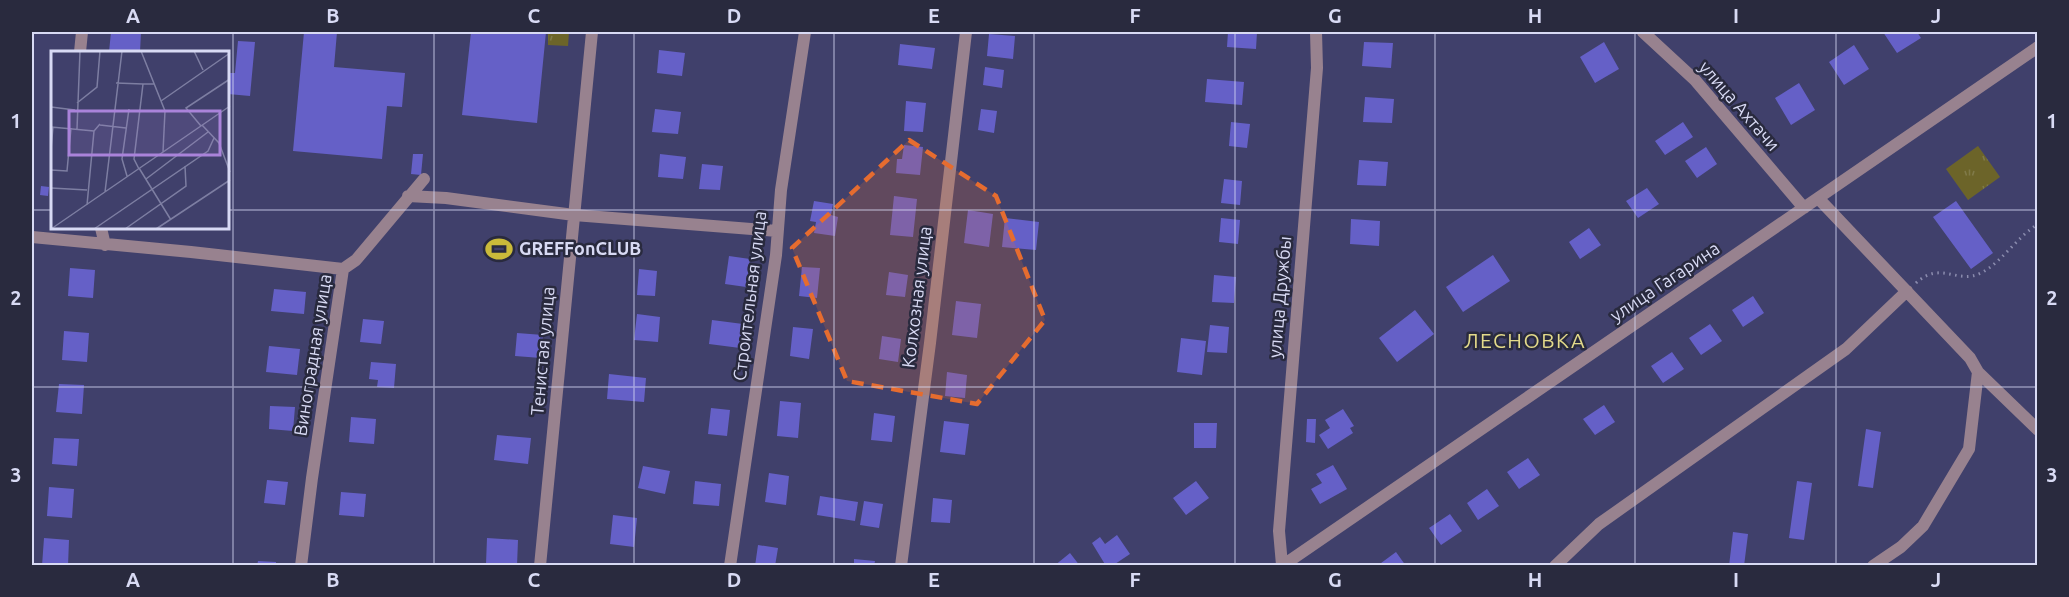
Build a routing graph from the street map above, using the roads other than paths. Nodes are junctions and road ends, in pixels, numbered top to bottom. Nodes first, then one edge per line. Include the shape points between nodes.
1 (82, 32) edge
2 (592, 32) edge
3 (805, 32) edge
4 (966, 32) edge
5 (1317, 32) edge
6 (1643, 32) edge
7 (2037, 47) edge
8 (80, 51) edge
9 (424, 179) dead end
10 (408, 196) junction
11 (1818, 198) junction
12 (1804, 208) junction
13 (574, 215) junction
14 (102, 230) edge
15 (777, 231) junction
16 (32, 237) edge
17 (105, 244) junction
18 (343, 269) junction
19 (1907, 291) junction
20 (1978, 372) junction
21 (2037, 430) edge
22 (1282, 565) edge
23 (301, 566) edge
24 (540, 566) edge
25 (730, 566) edge
26 (901, 566) edge
27 (1555, 566) edge
28 (1872, 566) edge

1 - 8 street
2 - 13 street, Тенистая улица
3 - 15 street, Строительная улица
4 - 26 street, Колхозная улица
5 - 22 street, улица Дружбы via 1279,531
6 - 12 street, улица Ахтачи via 1695,80
7 - 11 street, улица Гагарина
9 - 10 street, Виноградная улица
10 - 13 street
10 - 18 street, Виноградная улица via 356,260
11 - 12 street, улица Гагарина
11 - 19 street
12 - 22 street, улица Гагарина
13 - 15 street
13 - 24 street, Тенистая улица
14 - 17 street
15 - 25 street, Строительная улица
16 - 17 street
17 - 18 street
18 - 23 street, Виноградная улица
19 - 20 street via 1970,358
19 - 27 street via 1846,349 1599,524
20 - 21 street
20 - 28 street via 1969,449 1923,526

